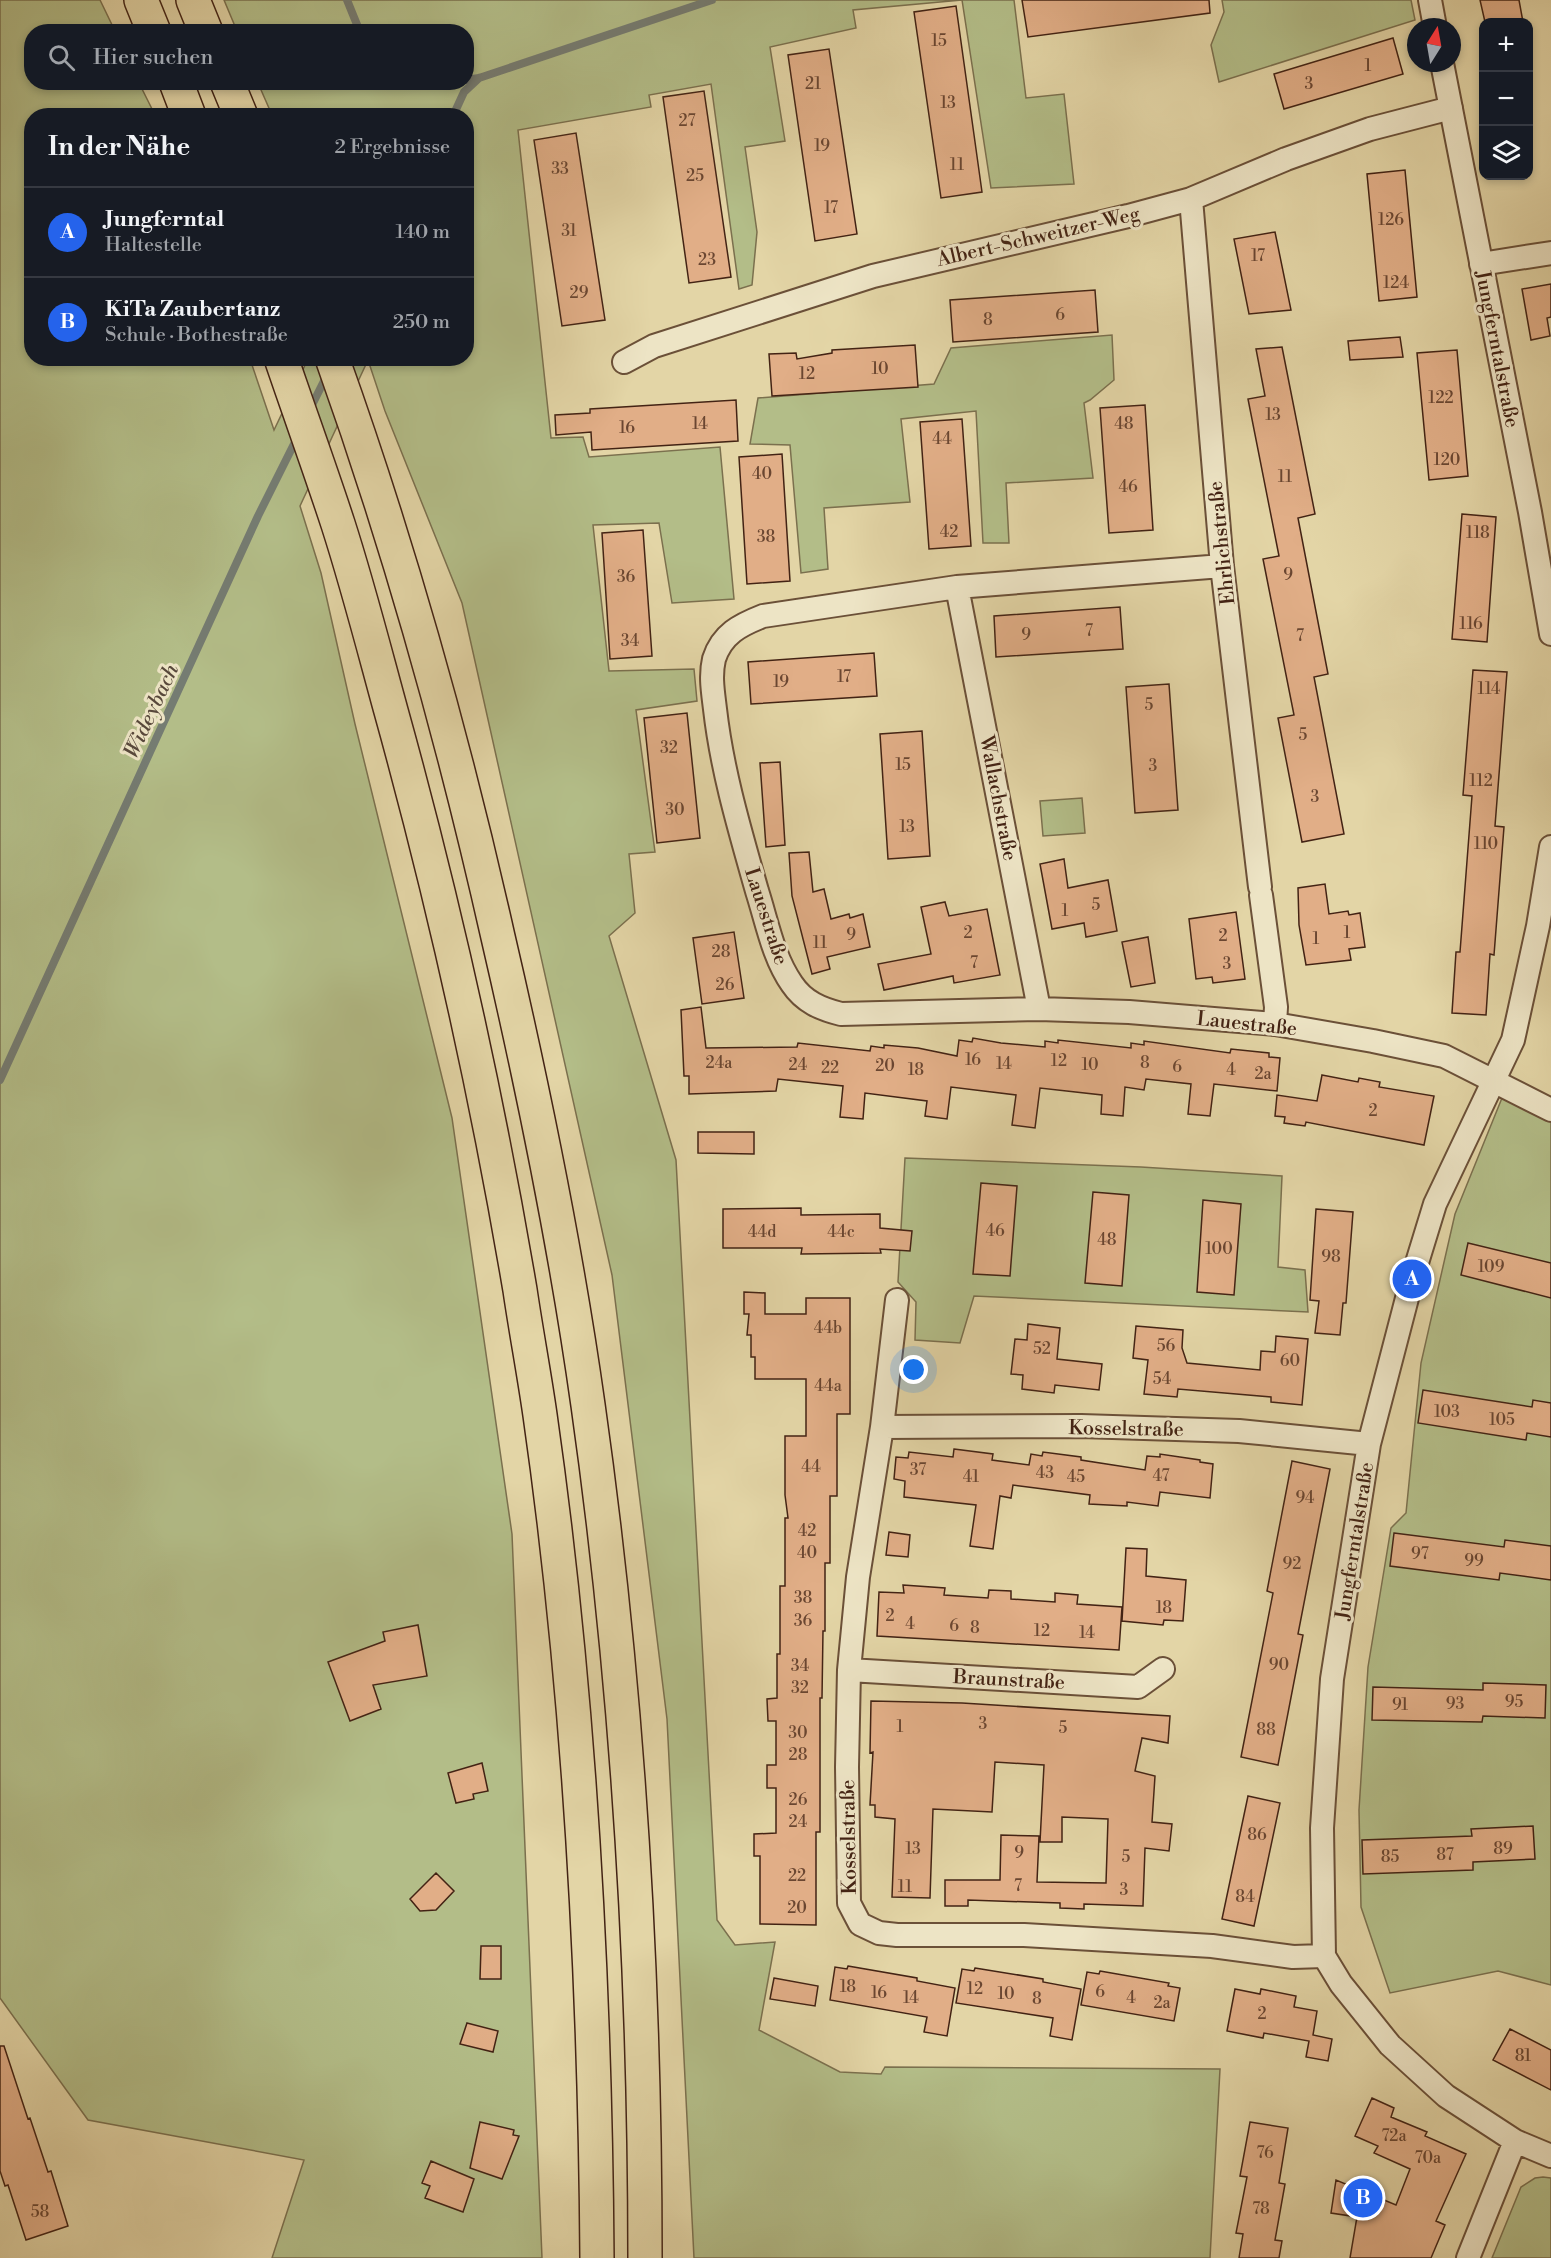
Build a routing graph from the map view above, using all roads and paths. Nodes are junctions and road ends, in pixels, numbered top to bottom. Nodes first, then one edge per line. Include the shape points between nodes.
1 (141, 0) edge
2 (193, 0) edge
3 (1430, 0) edge
4 (1433, 18) edge
5 (151, 24) edge
6 (203, 24) edge
7 (1444, 72) edge
8 (179, 90) edge
9 (230, 90) edge
10 (186, 108) edge
11 (237, 108) edge
12 (1451, 108) junction
13 (1191, 199) junction
14 (1551, 252) edge
15 (1481, 264) junction
16 (624, 362) dead end
17 (284, 366) edge
18 (335, 366) edge
19 (1222, 566) junction
20 (957, 587) junction
21 (1551, 634) edge
22 (1551, 847) edge
23 (1039, 1009) junction
24 (1275, 1024) junction
25 (1492, 1081) junction
26 (1551, 1110) edge
27 (897, 1300) dead end
28 (882, 1427) junction
29 (1369, 1444) junction
30 (1163, 1669) dead end
31 (849, 1670) junction
32 (1324, 1956) junction
33 (1515, 2141) junction
34 (1551, 2156) edge
35 (597, 2258) edge
36 (645, 2258) edge
37 (1468, 2258) edge

1 - 5 highway
2 - 6 highway
3 - 4 street
7 - 12 street, Jungferntalstraße
8 - 10 highway
9 - 11 highway
12 - 13 street, Albert-Schweitzer-Weg via 1370,129
12 - 15 street, Jungferntalstraße
13 - 16 street, Albert-Schweitzer-Weg via 873,276 654,346
13 - 19 street, Ehrlichstraße
14 - 15 street
15 - 21 street, Jungferntalstraße
17 - 35 highway via 339,528 435,878 482,1084 540,1412 568,1645 582,1815 596,2136
18 - 36 highway via 421,631 478,846 528,1066 586,1393 627,1762 641,2003
19 - 20 street, Lauestraße
19 - 24 street, Ehrlichstraße
20 - 23 street, Wallachstraße
20 - 23 street, Lauestraße via 763,616 739,626 724,639 711,672 719,739 731,800 774,945 792,985 806,1000 822,1009 863,1015
22 - 25 street, Jungferntalstraße via 1513,1040
23 - 24 street, Lauestraße
24 - 25 street, Lauestraße via 1444,1056
25 - 26 street, Lauestraße
25 - 29 street, Jungferntalstraße via 1432,1212
27 - 28 street, Kosselstraße
28 - 29 street, Kosselstraße via 1081,1426 1239,1431
28 - 31 street, Kosselstraße via 858,1577
29 - 32 street, Jungferntalstraße via 1332,1679 1322,1828
30 - 31 street, Braunstraße via 1138,1687
31 - 32 street, Kosselstraße via 849,1903 860,1924 879,1933 897,1935 1024,1935 1212,1946 1293,1957
32 - 33 street via 1341,1984 1390,2045 1446,2096
33 - 34 street
33 - 37 street

